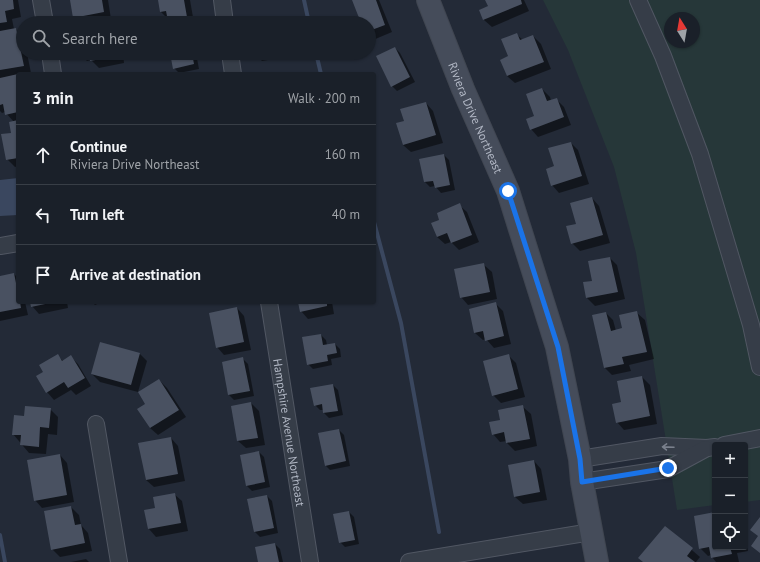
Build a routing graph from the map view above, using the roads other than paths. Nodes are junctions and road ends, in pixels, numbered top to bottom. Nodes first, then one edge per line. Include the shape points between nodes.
1 (41, 0) edge
2 (222, 0) edge
3 (428, 0) edge
4 (638, 0) edge
5 (44, 16) edge
6 (225, 16) edge
7 (51, 60) edge
8 (231, 60) edge
9 (53, 72) edge
10 (234, 72) edge
11 (16, 243) edge
12 (0, 246) edge
13 (269, 304) edge
14 (760, 367) edge
15 (96, 424) dead end
16 (760, 438) edge
17 (739, 442) edge
18 (711, 447) edge
19 (580, 459) junction
20 (582, 482) junction
21 (591, 532) junction
22 (119, 562) edge
23 (310, 562) edge
24 (409, 562) edge
25 (597, 562) edge

1 - 5 street
2 - 6 street
3 - 19 street, Riviera Drive Northeast via 463,89 508,191 558,347
4 - 14 street via 663,56 700,154 751,325
7 - 9 street
8 - 10 street
11 - 12 street
13 - 23 street, Hampshire Avenue Northeast
15 - 22 street
16 - 17 street
18 -> 19 street via 662,446
18 - 20 street via 668,468
19 - 20 street, Riviera Drive Northeast
20 - 21 street, Riviera Drive Northeast
21 - 24 street
21 - 25 street, Riviera Drive Northeast

